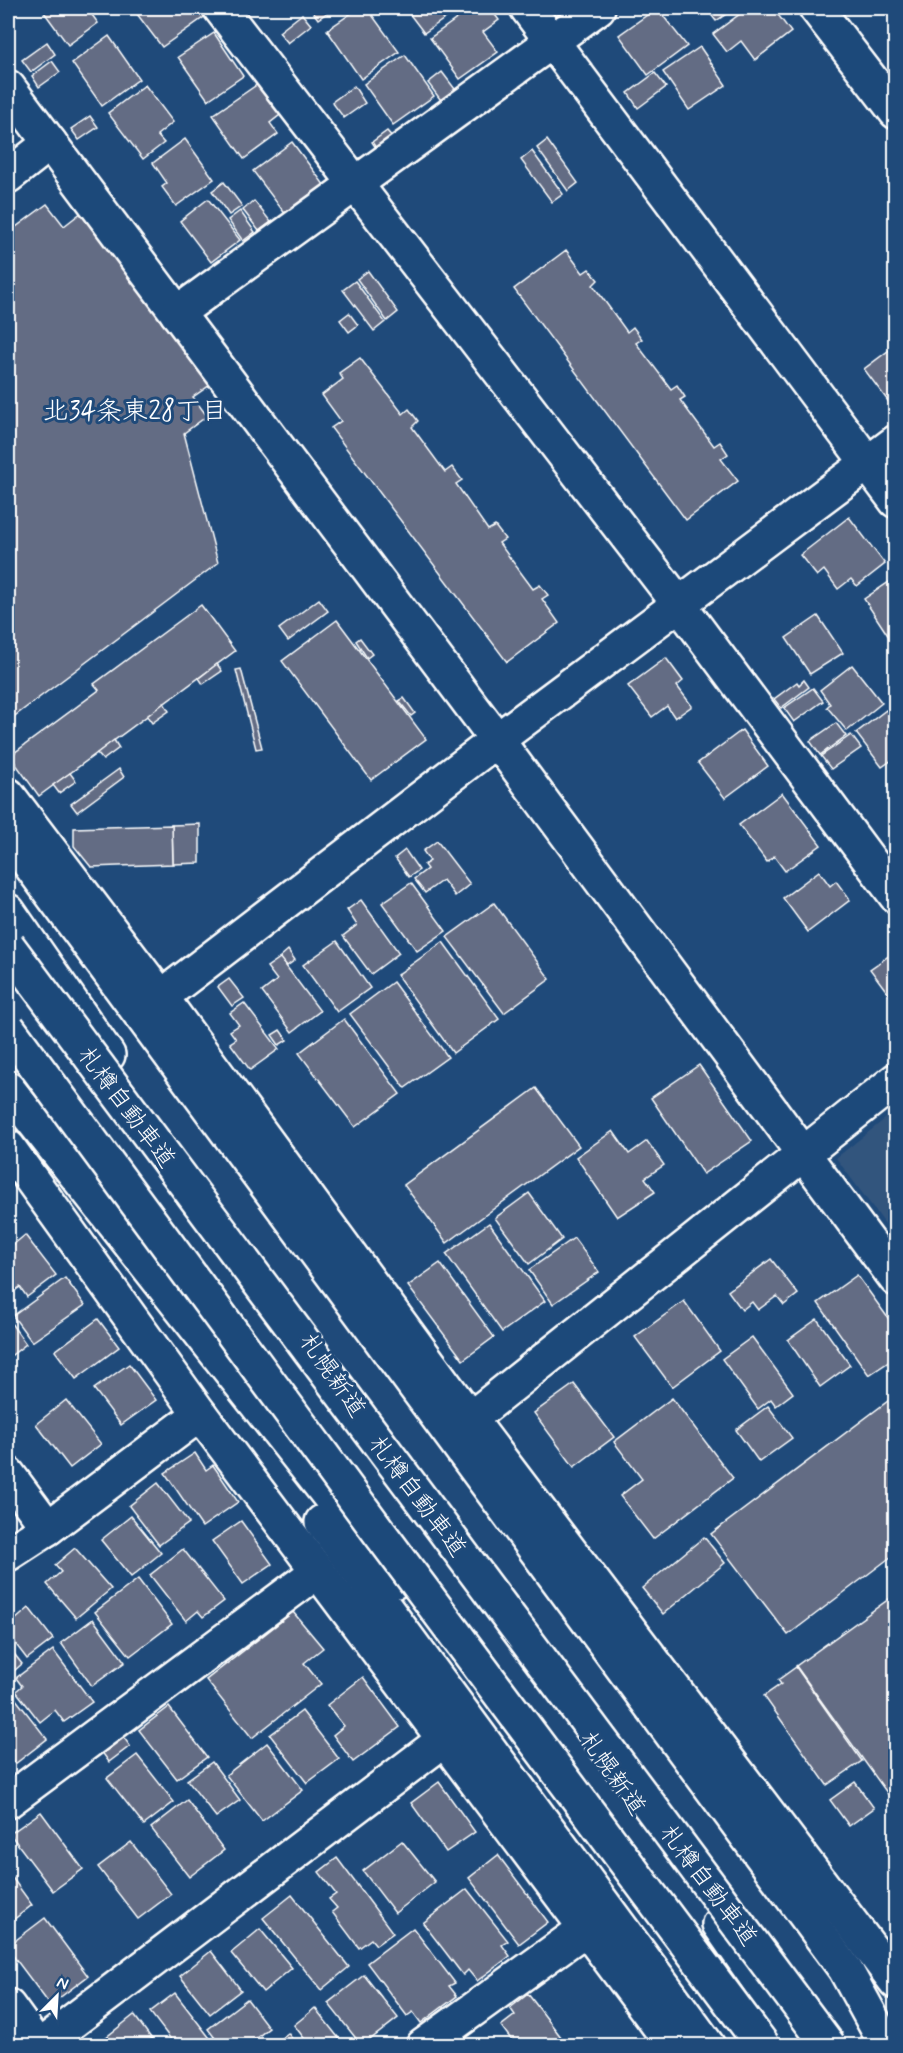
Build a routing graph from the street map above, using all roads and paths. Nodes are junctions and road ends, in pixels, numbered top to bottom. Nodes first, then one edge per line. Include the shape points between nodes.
1 (220, 8) edge
2 (526, 8) edge
3 (598, 8) edge
4 (816, 8) edge
5 (551, 41) junction
6 (8, 87) edge
7 (894, 106) edge
8 (50, 143) junction
9 (8, 176) edge
10 (355, 183) junction
11 (177, 314) junction
12 (896, 442) edge
13 (868, 464) junction
14 (896, 501) edge
15 (679, 604) junction
16 (497, 740) junction
17 (8, 795) edge
18 (8, 835) edge
19 (896, 896) edge
20 (8, 911) edge
21 (8, 946) edge
22 (161, 997) junction
23 (8, 1028) edge
24 (896, 1080) edge
25 (8, 1089) edge
26 (8, 1147) edge
27 (802, 1154) junction
28 (105, 1212) junction
29 (896, 1279) edge
30 (200, 1414) junction
31 (470, 1419) junction
32 (8, 1474) edge
33 (48, 1528) junction
34 (8, 1554) edge
35 (318, 1571) junction
36 (444, 1739) junction
37 (8, 1801) edge
38 (585, 1929) junction
39 (896, 1982) edge
40 (8, 2006) edge
41 (38, 2046) edge
42 (423, 2046) edge
43 (674, 2046) edge
44 (708, 2046) edge
45 (764, 2046) edge
46 (804, 2046) edge
47 (829, 2046) edge
48 (887, 2046) edge

1 - 10 main road
2 - 5 main road
3 - 5 main road
4 - 7 main road
5 - 10 main road
5 - 13 main road
6 - 8 main road
8 - 9 main road
8 - 11 main road
10 - 11 main road
10 - 15 main road
11 - 16 main road
12 - 13 main road
13 - 14 main road
13 - 15 main road
15 - 16 main road
15 - 19 main road
16 - 22 main road
16 - 27 main road
17 - 22 main road
18 - 48 main road via 845,1969
20 - 46 main road, 札幌新道
21 - 47 main road, 札樽自動車道, bridge
22 - 31 main road
23 - 45 main road, 札樽自動車道, bridge
24 - 27 main road
25 - 28 main road, 札幌新道
26 - 30 main road
27 - 29 main road
27 - 31 main road
28 - 44 main road via 119,1250
28 - 45 main road, 札幌新道
30 - 33 main road
30 - 35 main road
31 - 39 main road
32 - 33 main road
33 - 34 main road
35 - 36 main road
35 - 37 main road
36 - 38 main road
36 - 41 main road
38 - 42 main road
38 - 43 main road
40 - 41 main road

